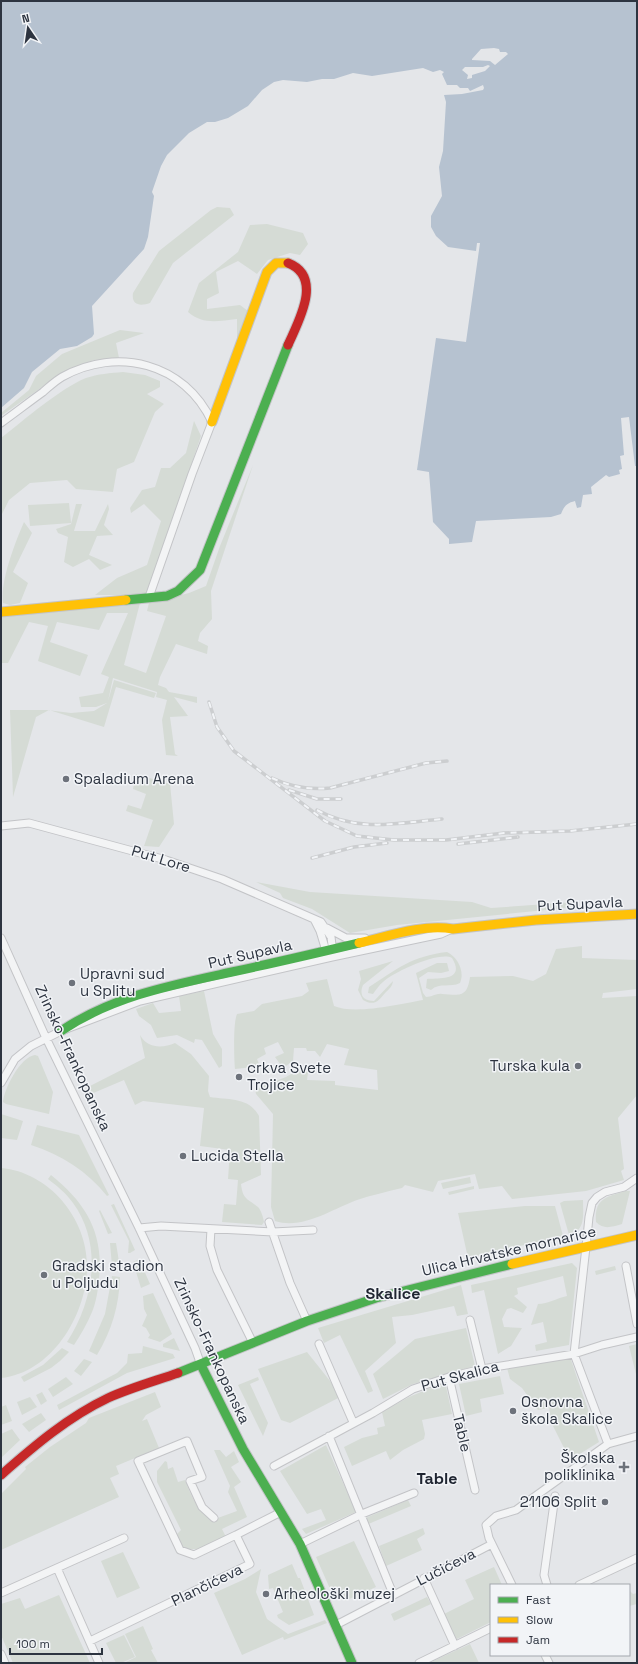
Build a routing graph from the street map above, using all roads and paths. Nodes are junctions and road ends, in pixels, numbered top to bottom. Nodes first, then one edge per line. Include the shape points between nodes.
1 (212, 422) junction
2 (1, 423) edge
3 (149, 597) junction
4 (1, 612) edge
5 (1, 826) edge
6 (637, 914) edge
7 (314, 919) junction
8 (326, 927) junction
9 (453, 929) junction
10 (1, 938) edge
11 (377, 939) junction
12 (330, 952) junction
13 (61, 1031) joint
14 (46, 1038) junction
15 (1, 1083) edge
16 (637, 1178) edge
17 (269, 1222) dead end
18 (139, 1228) junction
19 (211, 1229) junction
20 (313, 1230) dead end
21 (273, 1232) junction
22 (637, 1236) edge
23 (586, 1247) junction
24 (626, 1266) dead end
25 (470, 1320) dead end
26 (307, 1321) junction
27 (637, 1324) edge
28 (637, 1337) edge
29 (253, 1343) junction
30 (319, 1344) dead end
31 (574, 1354) junction
32 (201, 1365) junction
33 (482, 1369) junction
34 (449, 1377) junction
35 (353, 1422) junction
36 (329, 1436) junction
37 (637, 1436) edge
38 (608, 1444) junction
39 (274, 1466) dead end
40 (1, 1475) edge
41 (476, 1490) dead end
42 (414, 1493) dead end
43 (555, 1496) dead end
44 (281, 1512) junction
45 (362, 1514) junction
46 (214, 1518) dead end
47 (236, 1535) junction
48 (124, 1538) dead end
49 (300, 1544) junction
50 (492, 1544) junction
51 (637, 1558) edge
52 (57, 1568) junction
53 (424, 1578) junction
54 (512, 1584) edge
55 (547, 1584) edge
56 (581, 1584) edge
57 (1, 1593) edge
58 (393, 1594) junction
59 (336, 1625) junction
60 (490, 1628) edge
61 (90, 1641) junction
62 (455, 1646) junction
63 (1, 1654) edge
64 (5, 1663) edge
65 (100, 1663) edge
66 (352, 1663) edge
67 (419, 1663) edge

1 - 2 street via 206,408 191,391 170,375 142,363 119,360 98,363 62,377
1 - 3 street
1 - 3 street via 267,272 278,262 296,266 306,280 304,307 200,570 178,591 167,596
3 - 4 street
5 - 7 street, Put Lore via 29,823 159,858 222,878
6 - 9 street, Put Supavla
7 - 8 street, Put Lore
7 - 12 street
8 - 11 street, Put Lore via 346,938
8 - 12 street via 331,936
9 - 11 street, Put Supavla via 440,927
9 - 12 street, Put Supavla via 441,934
10 - 14 street, Zrinsko-Frankopanska
11 - 12 street, Put Supavla
12 - 13 street, Put Supavla via 138,996 108,1005 76,1020
13 - 14 street, Put Supavla
14 - 15 street, Put Supavla via 23,1051 12,1063
14 - 18 street, Zrinsko-Frankopanska
16 - 23 street via 624,1187 605,1192 594,1200 589,1217
17 - 21 street
18 - 19 street via 161,1226
18 - 32 street, Zrinsko-Frankopanska
19 - 21 street
19 - 29 street via 210,1246 217,1270
20 - 21 street
21 - 26 street via 290,1283
22 - 23 street, Ulica Hrvatske mornarice
23 - 26 street, Ulica Hrvatske mornarice via 435,1282
23 - 31 street
24 - 27 street
25 - 33 street
26 - 29 street, Ulica Hrvatske mornarice
28 - 31 street, Put Skalica
29 - 32 street, Ulica Hrvatske mornarice
30 - 35 street
31 - 33 street, Put Skalica
31 - 38 street
32 - 40 street, Ulica Hrvatske mornarice via 109,1398 39,1441
32 - 44 street, Zrinsko-Frankopanska via 243,1449
33 - 34 street, Put Skalica
34 - 35 street, Put Skalica via 413,1389
34 - 41 street, Table
35 - 36 street, Put Skalica
36 - 39 street, Put Skalica
36 - 45 street
37 - 38 street
38 - 50 street via 516,1510 490,1520 486,1530
42 - 45 street
43 - 55 street via 544,1575
44 - 47 street
44 - 49 street, Zrinsko-Frankopanska
45 - 49 street
45 - 58 street
46 - 47 street via 202,1507 190,1481 202,1477 187,1441 138,1461 180,1550 194,1555
47 - 61 street, Plančićeva via 250,1564
48 - 52 street
49 - 59 street, Zrinsko-Frankopanska
50 - 53 street, Lučićeva
50 - 54 street
51 - 56 street
52 - 57 street
52 - 61 street
53 - 58 street, Lučićeva
53 - 62 street
58 - 59 street, Lučićeva
59 - 66 street, Zrinsko-Frankopanska
60 - 62 street
61 - 65 street
62 - 67 street
63 - 64 street

